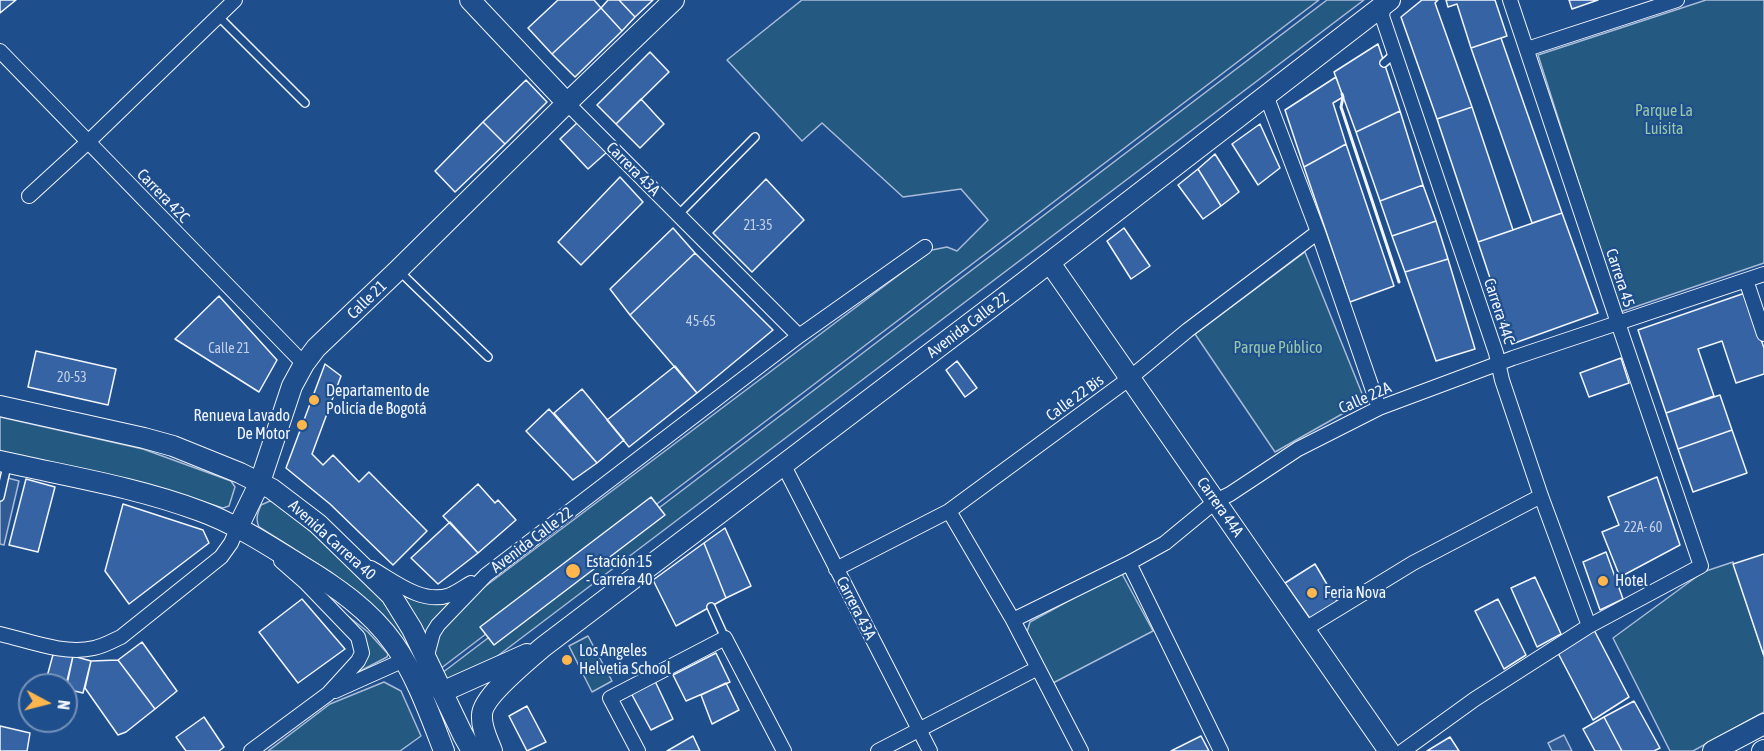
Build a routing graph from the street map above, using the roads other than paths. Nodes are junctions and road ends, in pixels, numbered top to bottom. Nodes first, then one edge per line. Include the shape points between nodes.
1 (234, 0) edge
2 (470, 0) edge
3 (674, 0) edge
4 (1510, 0) edge
5 (1677, 0) edge
6 (1387, 2) edge
7 (218, 16) junction
8 (1527, 49) junction
9 (0, 51) edge
10 (1395, 53) junction
11 (1384, 63) dead end
12 (1266, 95) junction
13 (305, 103) dead end
14 (567, 103) junction
15 (755, 137) dead end
16 (88, 142) junction
17 (29, 196) dead end
18 (678, 215) junction
19 (1318, 232) junction
20 (925, 247) dead end
21 (1050, 263) junction
22 (398, 270) junction
23 (1764, 274) edge
24 (1746, 280) junction
25 (1617, 323) junction
26 (1764, 334) edge
27 (799, 336) junction
28 (488, 357) dead end
29 (304, 364) junction
30 (1499, 364) junction
31 (1130, 378) junction
32 (0, 406) edge
33 (1379, 408) junction
34 (4, 462) edge
35 (784, 466) junction
36 (260, 482) junction
37 (1541, 496) junction
38 (0, 497) edge
39 (1215, 501) junction
40 (948, 511) junction
41 (245, 531) junction
42 (354, 559) junction
43 (1129, 563) junction
44 (836, 569) junction
45 (486, 575) junction
46 (711, 607) dead end
47 (1013, 620) junction
48 (1589, 626) junction
49 (1305, 629) junction
50 (0, 634) edge
51 (725, 638) junction
52 (543, 647) junction
53 (426, 659) junction
54 (404, 660) junction
55 (1038, 668) junction
56 (442, 692) junction
57 (328, 694) junction
58 (1764, 724) edge
59 (919, 730) junction
60 (250, 751) edge
61 (444, 751) edge
62 (472, 751) edge
63 (492, 751) edge
64 (638, 751) edge
65 (784, 751) edge
66 (878, 751) edge
67 (930, 751) edge
68 (1081, 751) edge
69 (1221, 751) edge
70 (1389, 751) edge
71 (1403, 751) edge
72 (1713, 751) edge

1 - 7 street
2 - 14 street, Carrera 43A
3 - 14 street, Calle 21
4 - 8 street, Carrera 45
5 - 8 street
6 - 10 street, Carrera 44C via 1382,16
6 - 12 street, Avenida Calle 22
7 - 13 lane
7 - 16 street
8 - 25 street, Carrera 45
9 - 16 street, Carrera 42C
10 - 11 lane
10 - 30 street, Carrera 44C
12 - 19 street
12 - 21 street, Avenida Calle 22
14 - 18 street, Carrera 43A
14 - 22 street, Calle 21
15 - 18 lane
16 - 17 street
16 - 29 street, Carrera 42C
18 - 27 street, Carrera 43A
19 - 31 street, Calle 22 Bis
19 - 33 street
20 - 27 street, Avenida Calle 22
21 - 31 street, Carrera 44A
21 - 35 street, Avenida Calle 22
22 - 28 lane
22 - 29 street, Calle 21
23 - 24 street, Calle 22A
24 - 25 street, Calle 22A
24 - 26 street
25 - 30 street, Calle 22A
25 - 48 street, Carrera 45 via 1701,566
27 - 45 street, Avenida Calle 22
29 - 36 street, Calle 21 via 283,408
30 - 33 street, Calle 22A
30 - 37 street, Carrera 44C
31 - 39 street, Carrera 44A
31 - 40 street, Calle 22 Bis
32 - 36 street, Avenida Carrera 40 via 173,446
33 - 39 street, Calle 22A via 1298,449
34 - 38 lane
34 - 41 street, Avenida Carrera 40 via 142,493 199,510
35 - 44 street, Carrera 43A
35 - 52 street, Avenida Calle 22
36 - 41 street, Calle 21
36 - 42 street, Avenida Carrera 40 via 306,513
37 - 48 street, Carrera 44C
37 - 49 street via 1413,563
39 - 43 street, Calle 22A via 1165,543
39 - 49 street, Carrera 44A
40 - 44 street, Calle 22 Bis
40 - 47 street
41 - 50 street, Calle 21 via 221,557 121,637 95,648 66,650
41 - 54 street, Avenida Carrera 40 via 347,596 384,631
41 - 57 street via 305,582 358,637 360,658
42 - 45 street, Avenida Calle 22 via 422,596 433,598 451,595
42 - 53 street, Avenida Carrera 40 via 391,595
43 - 47 street, Calle 22A
43 - 69 street
44 - 59 street, Carrera 43A
45 - 53 street, Avenida Calle 22 via 438,625
46 - 51 lane
47 - 55 street
48 - 71 street
49 - 70 street, Carrera 44A
51 - 64 street via 610,698
51 - 65 street
52 - 56 street, Avenida Calle 22
52 - 63 street, Avenida Calle 22 via 484,707 482,724
53 - 56 street, Avenida Carrera 40
54 - 57 street
54 - 61 street, Avenida Carrera 40
55 - 59 street
55 - 68 street
56 - 62 street, Avenida Carrera 40
57 - 60 street
58 - 72 street
59 - 66 street
59 - 67 street, Carrera 43A

